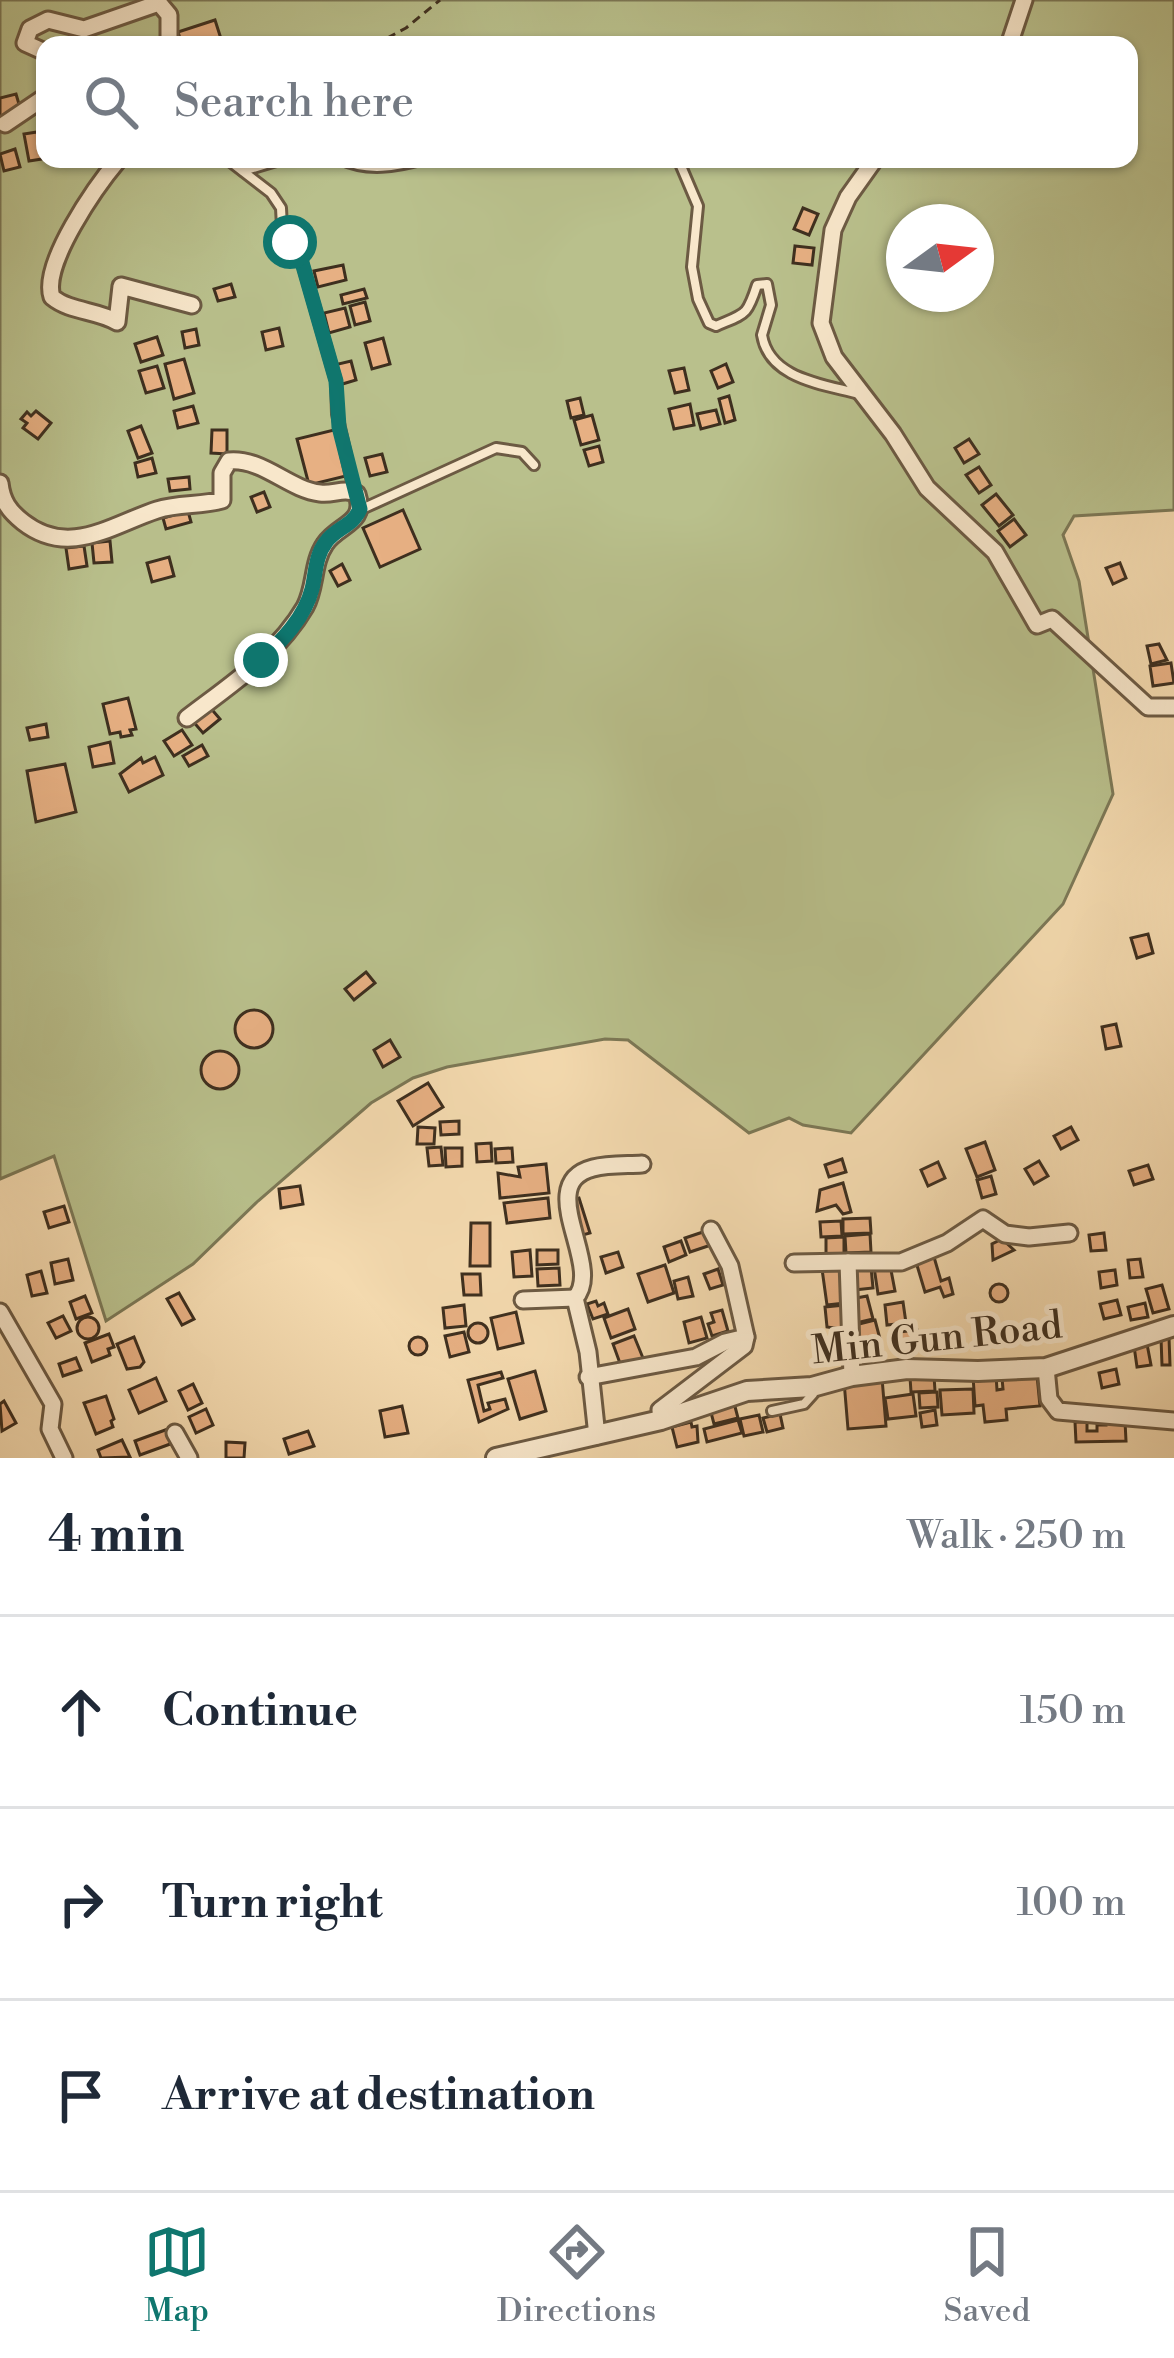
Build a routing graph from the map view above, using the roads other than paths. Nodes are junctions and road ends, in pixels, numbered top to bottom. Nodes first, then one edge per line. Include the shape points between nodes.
1 (1024, 0) edge
2 (154, 2) edge
3 (169, 36) edge
4 (1012, 36) edge
5 (36, 48) edge
6 (36, 103) edge
7 (5, 124) dead end
8 (112, 168) edge
9 (238, 168) edge
10 (252, 168) edge
11 (682, 168) edge
12 (868, 168) edge
13 (242, 171) junction
14 (192, 305) dead end
15 (863, 395) junction
16 (534, 465) dead end
17 (0, 483) edge
18 (354, 490) junction
19 (360, 509) junction
20 (1174, 707) edge
21 (188, 718) dead end
22 (642, 1164) dead end
23 (711, 1230) dead end
24 (1069, 1233) dead end
25 (848, 1262) junction
26 (794, 1263) dead end
27 (575, 1298) junction
28 (523, 1300) dead end
29 (0, 1312) edge
30 (1173, 1329) edge
31 (746, 1337) junction
32 (1046, 1368) junction
33 (852, 1376) junction
34 (589, 1377) junction
35 (812, 1387) junction
36 (772, 1411) dead end
37 (662, 1420) junction
38 (1174, 1421) edge
39 (175, 1433) dead end
40 (597, 1436) junction
41 (64, 1458) edge
42 (189, 1458) edge
43 (496, 1458) edge

1 - 4 street
2 - 3 street via 169,16
2 - 5 street via 84,29 39,22 25,43
6 - 7 street
8 - 14 street via 50,275 52,296 117,322 121,286
9 - 13 lane
10 - 13 lane
11 - 15 lane via 698,206 692,267 709,323 746,314 757,285 767,284 771,305 762,335 772,359 806,379
12 - 15 street via 832,230 821,323
13 - 18 lane via 271,193 301,259 336,381
15 - 20 street via 927,488 995,552 1037,625 1052,619 1148,707
16 - 19 lane via 522,452 496,448
17 - 18 street via 8,508 51,539 222,500 229,461 318,493
18 - 19 street
19 - 21 street via 327,540 308,602 281,641
22 - 27 street via 588,1168 574,1180 567,1206 583,1272
23 - 31 street via 730,1266
24 - 25 street via 1005,1234 983,1219 902,1262
25 - 26 street
25 - 33 street
27 - 28 street
27 - 34 street
29 - 41 street via 53,1404 50,1429
30 - 32 street, Min Gun Road
31 - 34 street via 696,1357
31 - 37 street via 740,1352 660,1409
32 - 33 street, Min Gun Road
32 - 38 street via 1058,1411
33 - 35 street, Min Gun Road
34 - 40 street
35 - 36 lane via 804,1404
35 - 37 street, Min Gun Road via 747,1391
37 - 40 street, Min Gun Road
39 - 42 street
40 - 43 street, Min Gun Road

